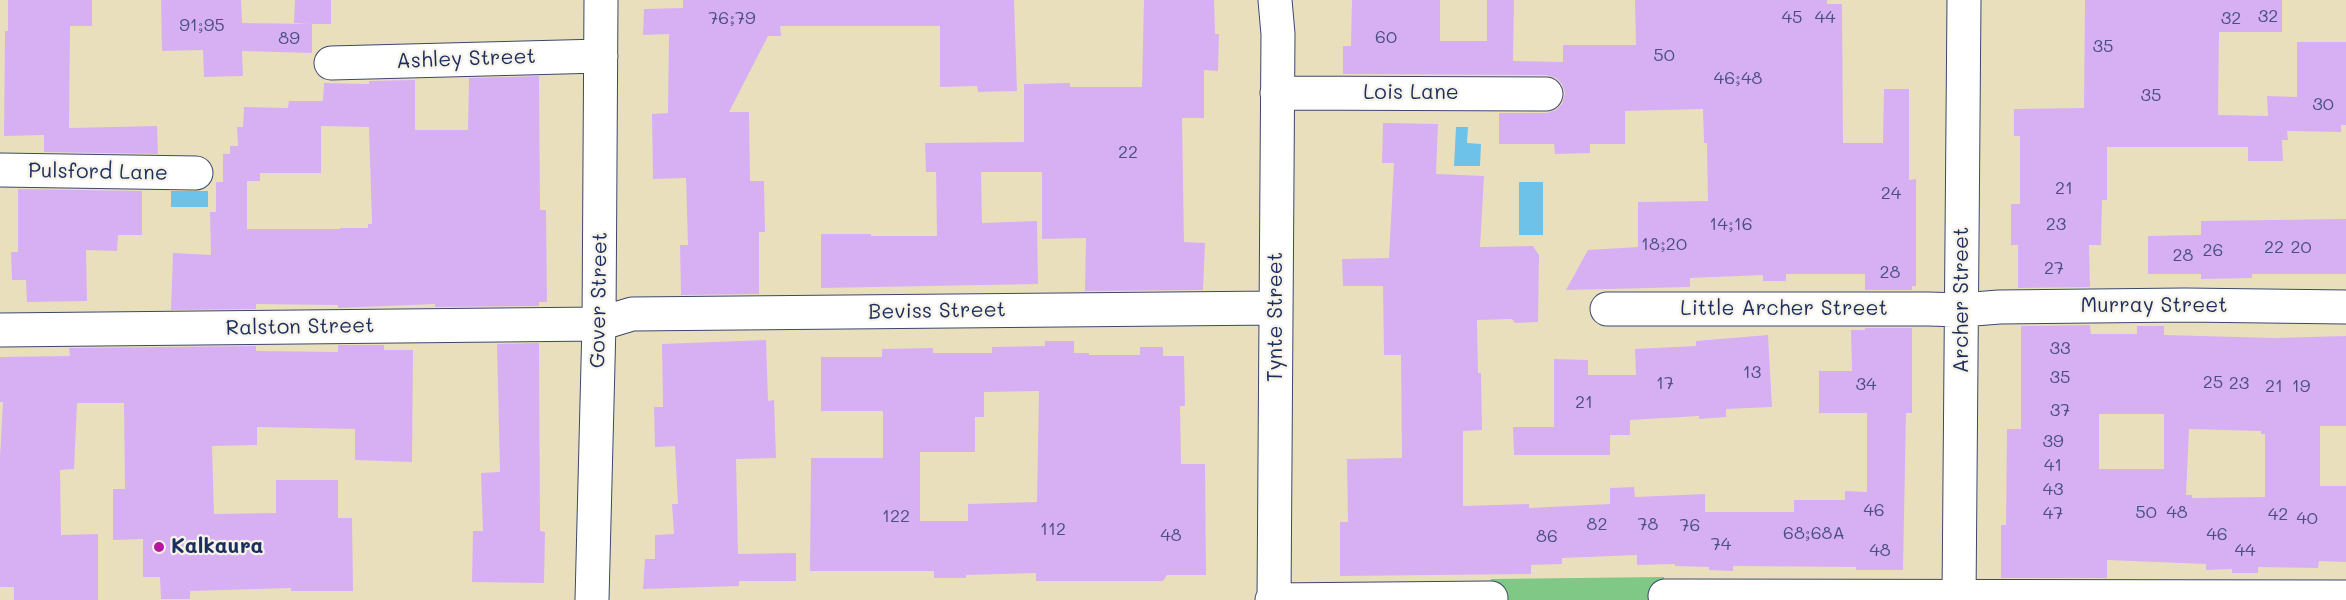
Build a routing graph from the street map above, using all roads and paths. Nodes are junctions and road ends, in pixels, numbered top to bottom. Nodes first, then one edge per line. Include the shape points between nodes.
1 (601, 0) edge
2 (1275, 0) edge
3 (1282, 0) edge
4 (1964, 0) edge
5 (1278, 34) junction
6 (601, 56) junction
7 (331, 63) dead end
8 (1277, 93) junction
9 (1545, 94) dead end
10 (0, 170) edge
11 (196, 173) dead end
12 (2346, 307) edge
13 (1276, 308) junction
14 (1607, 309) dead end
15 (1962, 310) junction
16 (599, 324) junction
17 (0, 330) edge
18 (1665, 596) dead end
19 (2346, 597) edge
20 (1491, 598) dead end
21 (1959, 598) edge
22 (592, 600) edge
23 (1273, 600) edge

1 - 6 street, Gover Street
2 - 5 street, Tynte Street
3 - 5 street, Tynte Street
4 - 15 street, Archer Street
5 - 8 street, Tynte Street
6 - 7 street, Ashley Street
6 - 16 street, Gover Street
8 - 9 street, Lois Lane
8 - 13 street, Tynte Street
10 - 11 street, Pulsford Lane
12 - 15 street, Murray Street via 2185,304
13 - 16 street, Beviss Street via 632,314
13 - 23 street, Tynte Street
14 - 15 street, Little Archer Street
15 - 21 street, Archer Street
16 - 17 street, Ralston Street
16 - 22 street, Gover Street
18 - 21 street
19 - 21 street
20 - 23 street

